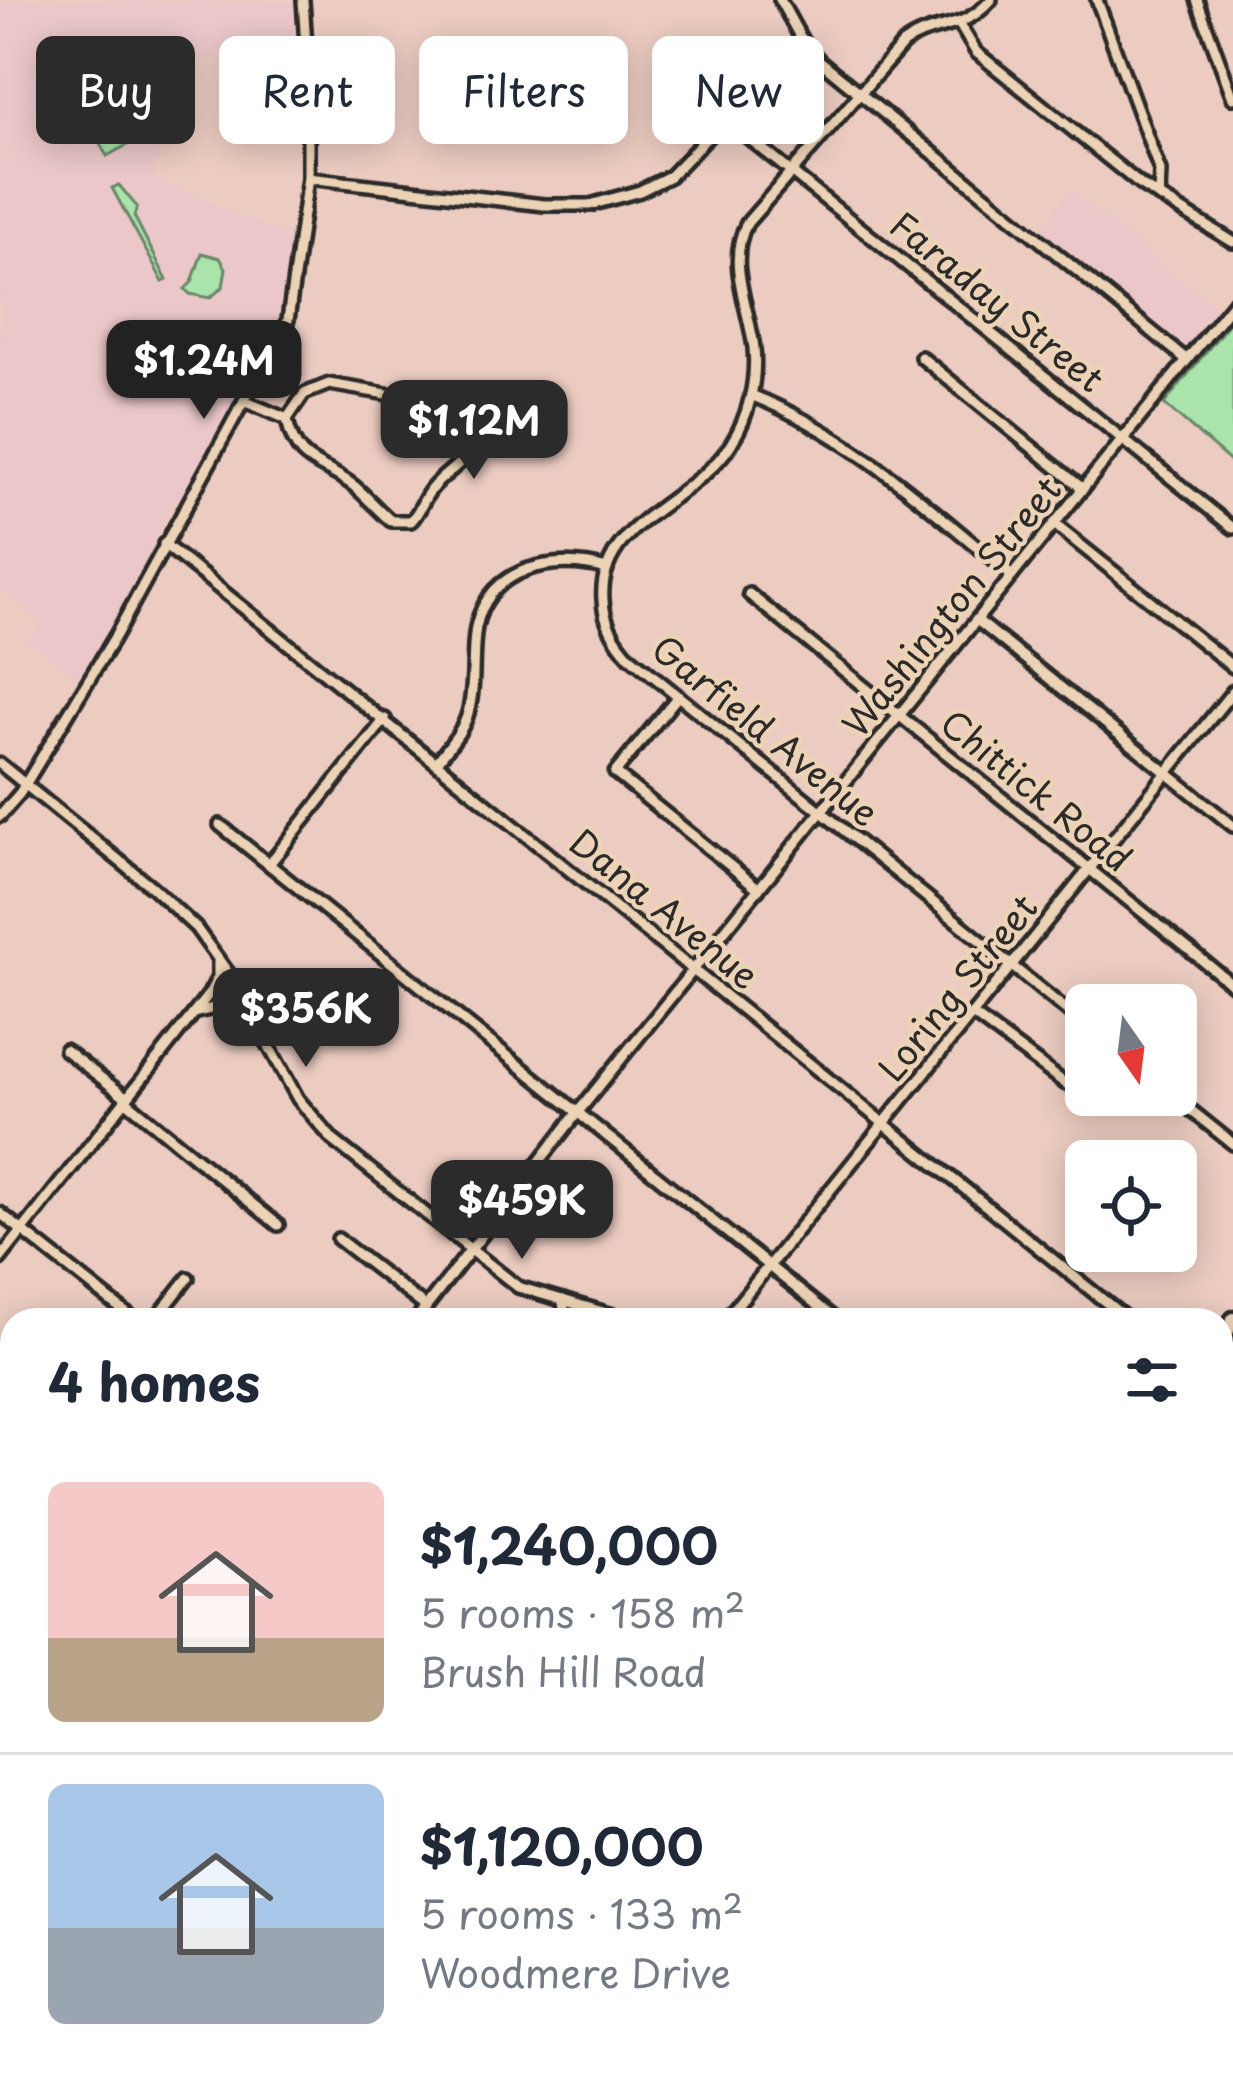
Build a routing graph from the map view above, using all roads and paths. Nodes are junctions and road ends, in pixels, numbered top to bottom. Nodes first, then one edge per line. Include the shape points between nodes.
1 (303, 0) edge
2 (780, 0) edge
3 (991, 0) edge
4 (1097, 0) edge
5 (1197, 0) edge
6 (959, 25) junction
7 (859, 94) junction
8 (1233, 98) edge
9 (792, 171) junction
10 (308, 178) junction
11 (1159, 197) junction
12 (1233, 242) edge
13 (1233, 303) edge
14 (921, 357) dead end
15 (1187, 361) junction
16 (751, 394) junction
17 (244, 401) junction
18 (466, 411) junction
19 (546, 413) dead end
20 (287, 419) junction
21 (1123, 439) junction
22 (1083, 489) junction
23 (1054, 524) junction
24 (1233, 528) edge
25 (164, 544) junction
26 (607, 569) junction
27 (1012, 576) junction
28 (748, 595) dead end
29 (977, 620) junction
30 (1233, 668) edge
31 (1233, 691) edge
32 (678, 696) junction
33 (900, 715) junction
34 (385, 719) junction
35 (438, 761) junction
36 (0, 764) edge
37 (1168, 772) junction
38 (26, 784) junction
39 (821, 812) junction
40 (0, 816) edge
41 (220, 824) dead end
42 (1233, 826) edge
43 (271, 863) junction
44 (1089, 868) junction
45 (759, 889) junction
46 (217, 956) junction
47 (1011, 965) junction
48 (695, 968) junction
49 (1233, 985) edge
50 (1065, 1008) edge
51 (972, 1014) junction
52 (193, 1015) junction
53 (256, 1021) junction
54 (64, 1050) dead end
55 (1065, 1083) edge
56 (126, 1099) junction
57 (578, 1112) junction
58 (1197, 1115) edge
59 (884, 1123) junction
60 (1233, 1144) edge
61 (0, 1213) edge
62 (278, 1225) dead end
63 (22, 1231) junction
64 (338, 1239) dead end
65 (472, 1249) junction
66 (0, 1259) edge
67 (769, 1266) junction
68 (188, 1278) dead end
69 (562, 1300) junction
70 (426, 1307) joint
71 (120, 1308) edge
72 (164, 1308) edge
73 (563, 1308) edge
74 (589, 1308) edge
75 (734, 1308) edge
76 (821, 1308) edge
77 (1113, 1308) edge

1 - 10 street
2 - 7 street via 808,49
3 - 6 street
4 - 11 street via 1160,171
5 - 8 street
6 - 7 street via 911,37
6 - 11 street via 976,52
7 - 9 street
7 - 15 street
9 - 10 street, Faraday Street via 725,119 670,176 590,205
9 - 16 street via 751,217 738,248 754,353
9 - 21 street, Faraday Street
10 - 17 street via 291,310
11 - 12 street
13 - 15 street, Washington Street
14 - 22 street
15 - 21 street, Washington Street
16 - 26 street via 716,464 625,537
16 - 27 street via 848,443
17 - 20 street
17 - 25 street
18 - 19 street
18 - 20 street via 329,384 304,394
18 - 20 street via 474,443 467,458 435,484 411,521 391,521 304,458
21 - 22 street, Washington Street
21 - 24 street, Faraday Street
22 - 23 street, Washington Street
23 - 27 street, Washington Street
23 - 30 street
25 - 34 street, Dana Avenue
25 - 38 street
26 - 32 street, Garfield Avenue via 603,600 615,639
26 - 35 street via 546,562 494,594 476,627 468,715
27 - 29 street, Washington Street
28 - 33 street, Chittick Road
29 - 33 street, Washington Street
29 - 37 street
31 - 37 street, Loring Street
32 - 39 street, Garfield Avenue
32 - 45 street via 616,773
33 - 39 street, Washington Street
33 - 44 street, Chittick Road
34 - 35 street, Dana Avenue
34 - 43 street
35 - 48 street, Dana Avenue
36 - 38 street
37 - 42 street
37 - 44 street, Loring Street
38 - 40 street
38 - 46 street via 154,888
39 - 45 street, Washington Street
39 - 47 street, Garfield Avenue
41 - 43 street
43 - 57 street
44 - 47 street, Loring Street
44 - 49 street, Chittick Road
45 - 48 street, Washington Street
46 - 52 street via 216,983
46 - 53 street
47 - 50 street, Garfield Avenue
47 - 51 street, Loring Street
48 - 57 street, Washington Street
48 - 59 street, Dana Avenue
51 - 55 street
51 - 59 street, Loring Street
52 - 53 street via 223,1006
52 - 56 street
53 - 65 street via 321,1129
54 - 56 street
56 - 62 street
56 - 63 street
57 - 65 street, Washington Street
57 - 67 street
58 - 60 street
59 - 67 street, Loring Street
59 - 77 street, Dana Avenue
61 - 63 street
63 - 66 street
63 - 71 street
64 - 70 street
65 - 69 street via 524,1290
65 - 70 street, Washington Street
67 - 75 street, Loring Street
67 - 76 street
68 - 72 street
69 - 73 street
69 - 74 street

